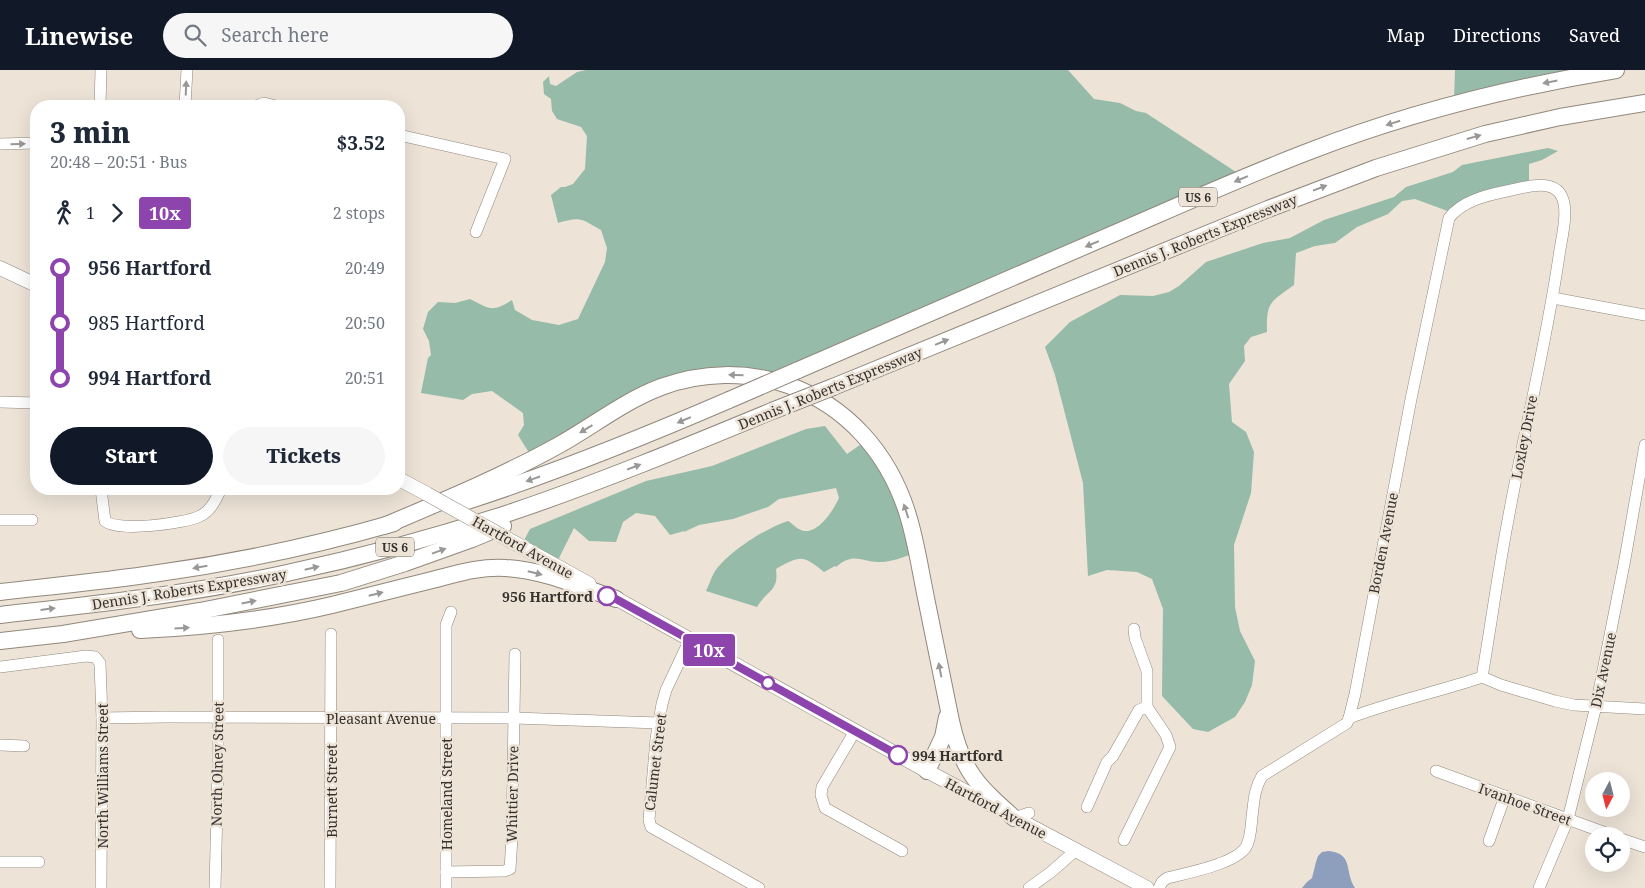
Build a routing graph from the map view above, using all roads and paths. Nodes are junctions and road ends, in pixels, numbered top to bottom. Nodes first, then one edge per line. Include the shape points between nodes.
1 (101, 70) edge
2 (187, 70) edge
3 (1616, 70) edge
4 (100, 100) edge
5 (185, 100) edge
6 (1645, 103) edge
7 (405, 136) edge
8 (30, 143) edge
9 (0, 144) edge
10 (1562, 197) joint
11 (476, 232) dead end
12 (0, 268) edge
13 (30, 281) edge
14 (1553, 298) junction
15 (1645, 315) edge
16 (0, 402) edge
17 (30, 403) edge
18 (1645, 445) edge
19 (405, 482) edge
20 (581, 487) junction
21 (101, 495) edge
22 (218, 495) edge
23 (0, 520) edge
24 (32, 520) dead end
25 (384, 526) junction
26 (0, 592) edge
27 (616, 599) junction
28 (451, 612) dead end
29 (0, 615) edge
30 (1134, 629) dead end
31 (63, 634) junction
32 (331, 634) dead end
33 (690, 639) junction
34 (218, 640) dead end
35 (0, 641) edge
36 (515, 654) dead end
37 (0, 667) edge
38 (1482, 677) junction
39 (946, 696) junction
40 (1596, 706) junction
41 (1147, 707) junction
42 (1645, 709) edge
43 (217, 717) junction
44 (331, 717) junction
45 (102, 718) junction
46 (446, 718) junction
47 (514, 718) junction
48 (1350, 718) junction
49 (658, 723) junction
50 (855, 731) junction
51 (0, 745) edge
52 (24, 746) dead end
53 (926, 770) junction
54 (1436, 771) dead end
55 (1505, 796) junction
56 (1087, 807) dead end
57 (1022, 815) junction
58 (1568, 819) junction
59 (1590, 827) edge
60 (1124, 840) dead end
61 (1489, 841) dead end
62 (1630, 842) edge
63 (1645, 848) edge
64 (902, 851) dead end
65 (1075, 851) junction
66 (0, 862) edge
67 (39, 862) dead end
68 (446, 872) junction
69 (102, 888) edge
70 (215, 888) edge
71 (330, 888) edge
72 (446, 888) edge
73 (759, 888) edge
74 (1028, 888) edge
75 (1147, 888) edge
76 (1159, 888) edge
77 (1539, 888) edge

1 - 4 street
5 -> 2 street
3 -> 25 highway, Dennis J. Roberts Expressway / US 6, bridge via 1458,103 1312,150 646,436 494,492
20 -> 6 highway, Dennis J. Roberts Expressway / US 6, bridge via 1376,168 1486,134 1560,117
7 - 11 street via 505,159
9 -> 8 street
10 - 14 street, Loxley Drive via 1565,217
10 - 48 street, Borden Avenue via 1557,189 1550,186 1497,193 1468,203 1450,218 1424,330
12 - 13 main road
14 - 15 street
14 - 38 street, Loxley Drive via 1508,520
16 - 17 street
18 - 40 street, Dix Avenue
19 - 27 main road, Hartford Avenue, bridge
29 -> 20 highway, Dennis J. Roberts Expressway / US 6 via 173,594 286,574 435,536
31 -> 20 highway via 305,591 362,577 472,539
21 - 22 street via 103,517 107,524 130,526 169,525 201,516
23 - 24 street
25 -> 26 highway, Dennis J. Roberts Expressway / US 6 via 310,545 198,567
39 -> 25 highway via 912,531 890,472 870,442 842,414 819,399 781,383 716,375 687,379 660,388 633,400 516,468
31 -> 27 highway via 249,621 498,567 536,573
27 - 33 main road, Hartford Avenue
28 - 46 street, Homeland Street via 446,625
30 - 41 street via 1147,671
31 - 35 highway
32 - 44 street, Burnett Street
33 - 49 street, Calumet Street via 666,690
33 - 50 main road, Hartford Avenue
34 - 43 street, North Olney Street
36 - 47 street, Whittier Drive
37 - 45 street, North Williams Street via 95,657 100,664
38 - 40 street via 1555,701
38 - 48 street via 1380,706
39 - 53 highway via 946,729
39 - 57 highway via 956,741 966,767 983,790
40 - 42 street
40 - 58 street, Dix Avenue
41 - 56 street via 1139,710 1107,762
41 - 60 street via 1166,735 1170,747
43 - 44 street, Pleasant Avenue
43 - 45 street, Pleasant Avenue
43 - 70 street, North Olney Street
44 - 46 street, Pleasant Avenue
44 - 71 street, Burnett Street
45 - 69 street, North Williams Street
46 - 47 street, Pleasant Avenue
46 - 68 street, Homeland Street
47 - 49 street, Pleasant Avenue
47 - 68 street, Whittier Drive via 510,868 504,871
48 - 76 street via 1341,728 1262,776 1257,784 1245,849 1216,865 1167,878
49 - 73 street, Calumet Street via 648,812 651,826
50 - 53 main road, Hartford Avenue
50 - 64 street via 822,787 825,808
51 - 52 street
53 - 57 main road, Hartford Avenue
54 - 55 street, Ivanhoe Street
55 - 58 street, Ivanhoe Street
55 - 61 street
57 - 65 main road, Hartford Avenue
58 - 59 street, Ivanhoe Street
58 - 77 street, Dix Avenue
62 - 63 street
65 - 74 street
65 - 75 main road, Hartford Avenue
66 - 67 street
68 - 72 street, Homeland Street

